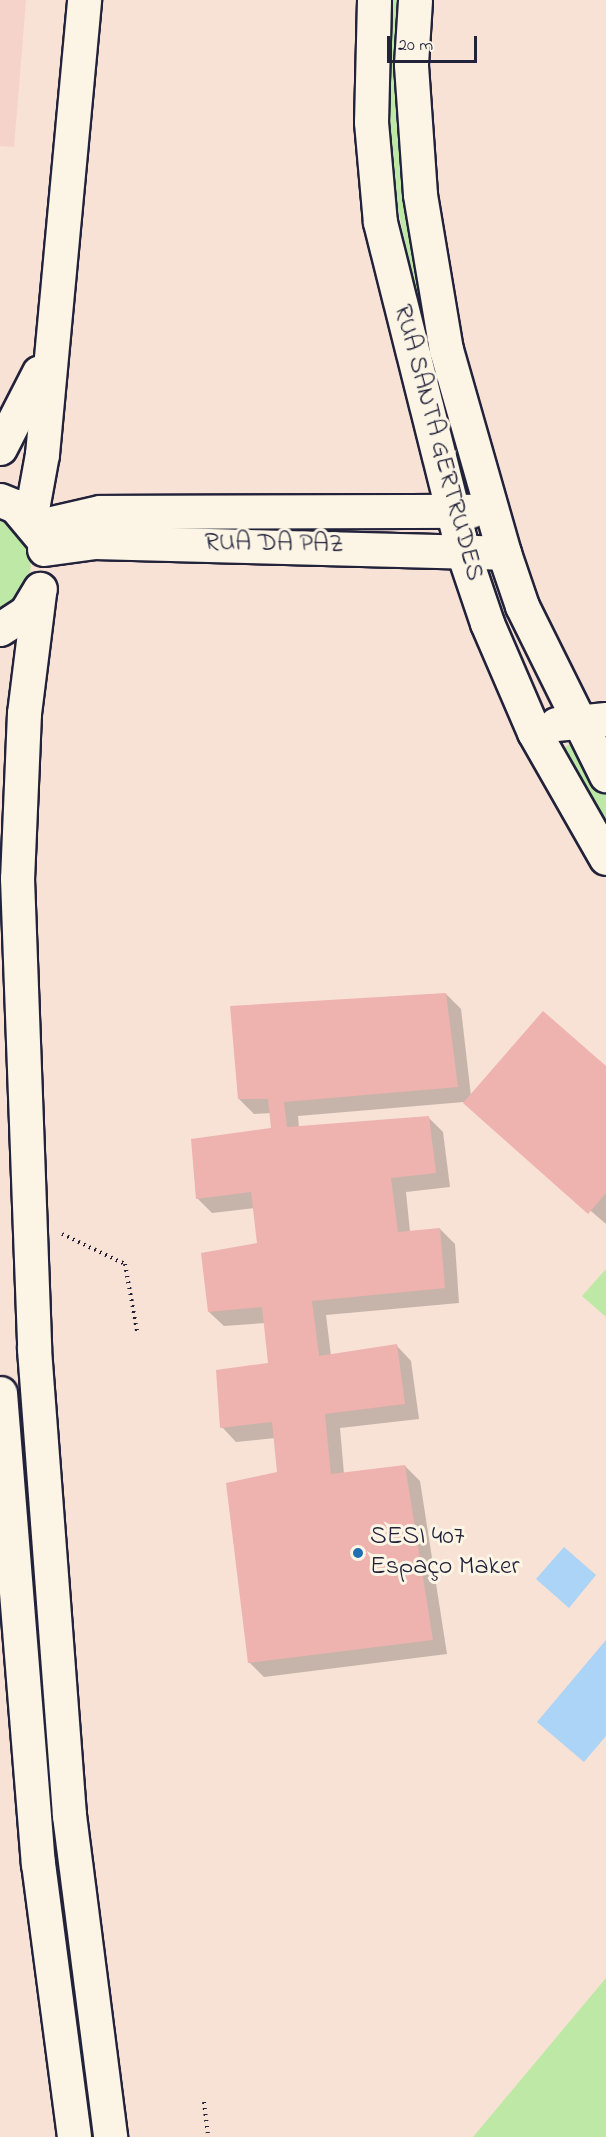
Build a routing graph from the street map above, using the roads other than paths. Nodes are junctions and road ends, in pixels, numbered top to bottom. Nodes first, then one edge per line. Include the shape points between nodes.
1 (84, 0) edge
2 (374, 0) edge
3 (415, 0) edge
4 (49, 339) junction
5 (0, 448) edge
6 (0, 500) edge
7 (488, 509) junction
8 (451, 513) junction
9 (36, 532) junction
10 (462, 549) junction
11 (504, 553) junction
12 (39, 593) junction
13 (0, 629) edge
14 (574, 718) junction
15 (606, 718) edge
16 (534, 732) junction
17 (606, 775) edge
18 (606, 858) edge
19 (0, 1393) edge
20 (74, 2137) edge
21 (110, 2137) edge

1 - 4 street
2 - 8 street, RUA SANTA GERTRUDES via 371,122 380,222
3 - 7 street, RUA SANTA GERTRUDES via 411,64 420,194 446,350
4 - 5 street via 36,384
4 - 9 street
6 - 9 street
7 - 8 street, RUA DA PAZ
7 - 11 street, RUA SANTA GERTRUDES
8 - 9 street, RUA DA PAZ via 100,512
8 - 10 street, RUA SANTA GERTRUDES
9 - 10 street, RUA DA PAZ via 94,542
9 - 12 street
10 - 11 street, RUA DA PAZ
10 - 16 street, RUA SANTA GERTRUDES via 487,623
11 - 14 street, RUA SANTA GERTRUDES via 522,606
12 - 13 street via 26,612
12 - 21 street via 24,714 17,878 34,1349 69,1815
14 - 15 street
14 - 16 street
14 - 17 street, RUA SANTA GERTRUDES
16 - 18 street, RUA SANTA GERTRUDES
19 - 20 street via 38,1863

